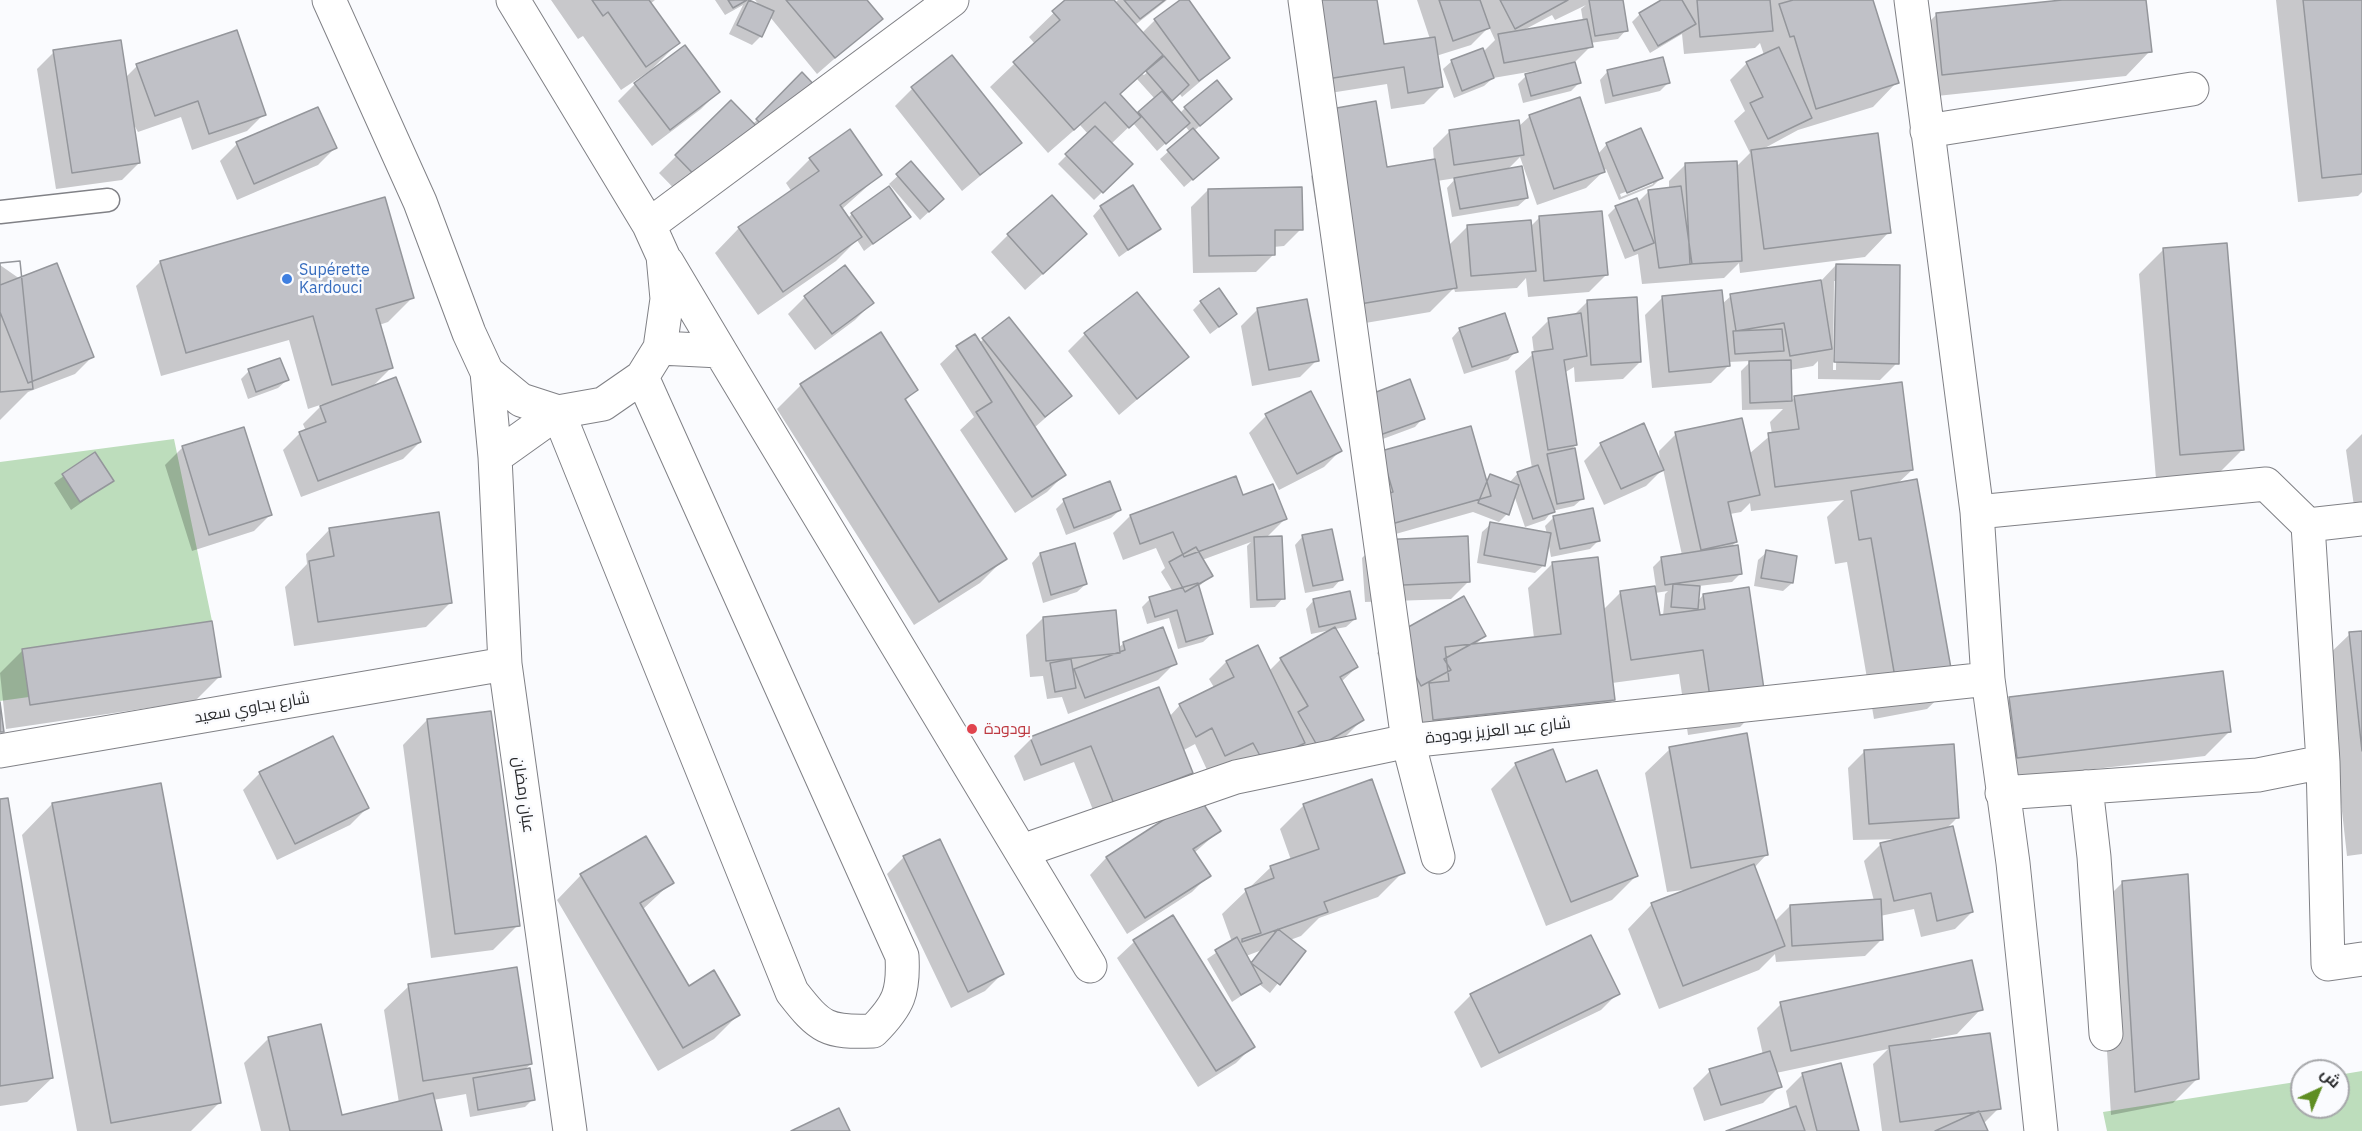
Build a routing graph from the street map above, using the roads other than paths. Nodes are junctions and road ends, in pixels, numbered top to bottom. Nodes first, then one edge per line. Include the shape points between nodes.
1 (329, 0) edge
2 (513, 0) edge
3 (952, 0) edge
4 (1305, 0) edge
5 (1911, 0) edge
6 (2192, 89) dead end
7 (1927, 131) junction
8 (108, 200) dead end
9 (0, 212) edge
10 (649, 225) junction
11 (663, 256) junction
12 (660, 348) junction
13 (720, 351) junction
14 (487, 372) junction
15 (642, 377) junction
16 (558, 412) junction
17 (495, 457) junction
18 (1977, 512) junction
19 (2362, 519) edge
20 (2308, 525) junction
21 (505, 664) junction
22 (1988, 679) junction
23 (1408, 741) junction
24 (0, 751) edge
25 (2323, 762) junction
26 (2086, 787) junction
27 (2002, 793) junction
28 (1022, 851) junction
29 (1438, 858) dead end
30 (2362, 959) edge
31 (1090, 966) dead end
32 (2106, 1034) dead end
33 (570, 1131) edge
34 (2041, 1131) edge

1 - 14 street via 420,202
2 - 10 street
3 - 10 street
4 - 23 street
5 - 7 street
6 - 7 street
7 - 18 street
8 - 9 lane
10 - 11 street
11 - 12 street via 667,299
11 - 13 street
12 - 13 street
12 - 15 street
13 - 28 street
14 - 16 street via 521,400
14 - 17 street, عبان رمضان
15 - 16 street via 603,404
15 - 16 street via 902,956 903,984 892,1012 873,1030 841,1032 814,1020 792,992
16 - 17 street
17 - 21 street, عبان رمضان
18 - 20 street via 2266,484
18 - 22 street
19 - 20 street
20 - 25 street
21 - 24 street, شارع بجاوي سعيد
21 - 33 street, عبان رمضان
22 - 23 street, شارع عبد العزيز بودودة
22 - 27 street
23 - 28 street, شارع عبد العزيز بودودة via 1236,777
23 - 29 street
25 - 26 street via 2258,775
25 - 30 street via 2328,964
26 - 27 street
26 - 32 street
27 - 34 street
28 - 31 street

